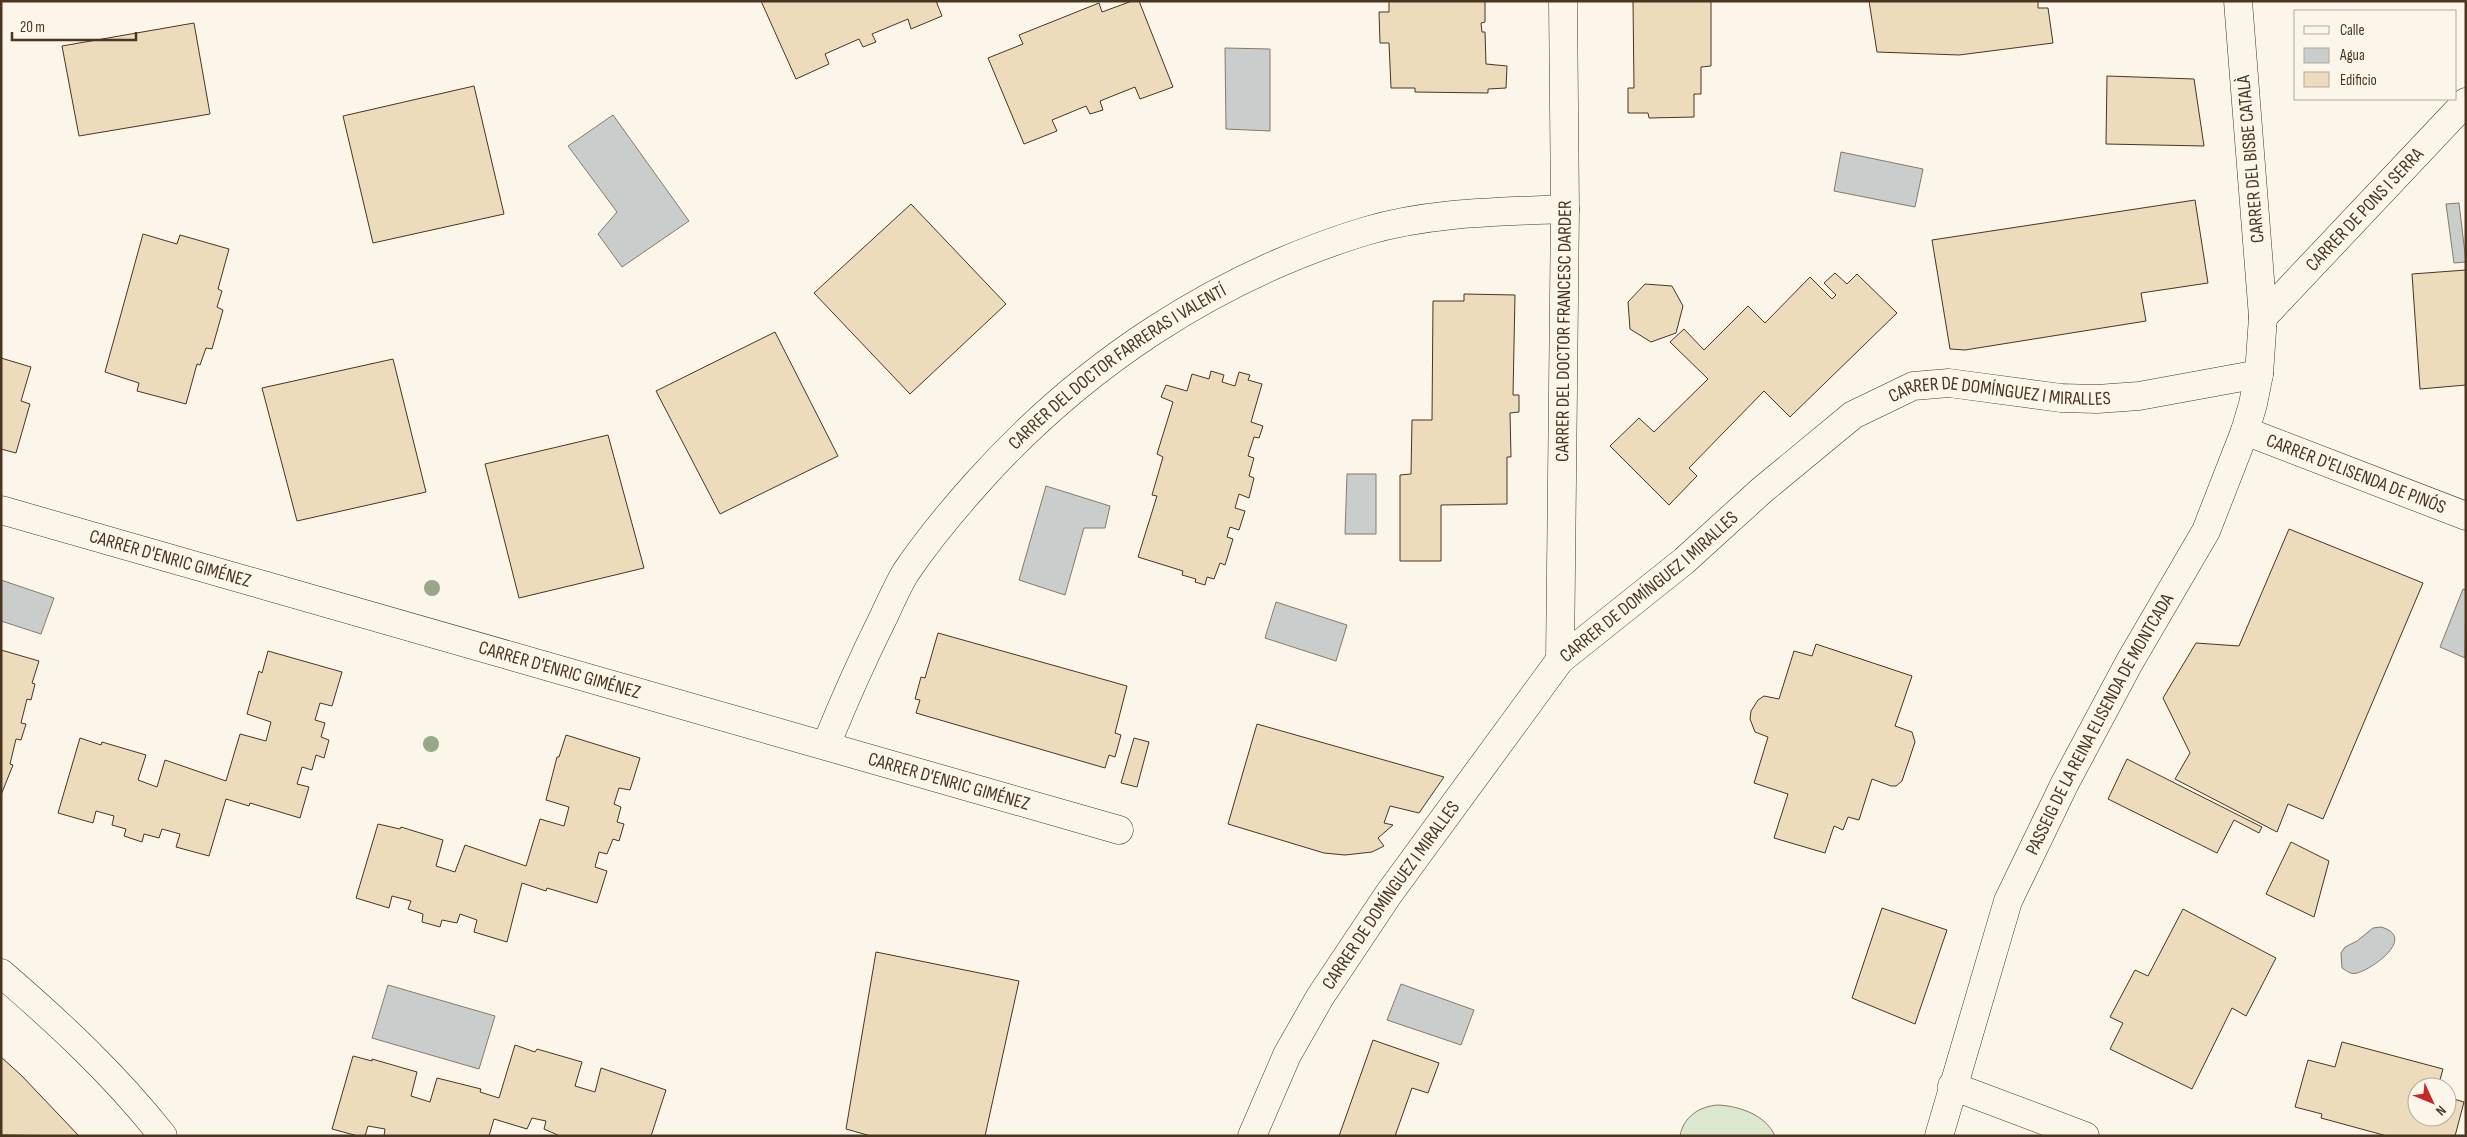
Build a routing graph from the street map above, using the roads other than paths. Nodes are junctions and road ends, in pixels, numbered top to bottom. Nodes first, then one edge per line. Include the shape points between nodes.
1 (1563, 1) edge
2 (2238, 1) edge
3 (2466, 102) edge
4 (1564, 209) junction
5 (2264, 317) junction
6 (2259, 374) junction
7 (2245, 431) junction
8 (1, 510) edge
9 (2466, 516) edge
10 (1560, 660) junction
11 (826, 745) junction
12 (1119, 830) dead end
13 (1, 973) edge
14 (1952, 1086) junction
15 (163, 1136) edge
16 (1252, 1136) edge
17 (1939, 1136) edge
18 (2085, 1136) edge

1 - 4 street, CARRER DEL DOCTOR FRANCESC DARDER
2 - 5 street, CARRER DEL BISBE CATALÀ
3 - 5 street, CARRER DE PONS I SERRA
4 - 10 street, CARRER DEL DOCTOR FRANCESC DARDER
4 - 11 street, CARRER DEL DOCTOR FARRERAS I VALENTÍ via 1451,214 1367,231 1290,258 1208,297 1126,348 1006,450 949,514 906,573 859,666
5 - 6 street, PASSEIG DE LA REINA ELISENDA DE MONTCADA
6 - 7 street, PASSEIG DE LA REINA ELISENDA DE MONTCADA
6 - 10 street, CARRER DE DOMÍNGUEZ I MIRALLES via 2139,396 2097,399 2061,398 1949,383 1913,386 1891,394 1853,415 1761,491 1684,561
7 - 9 street, CARRER D'ELISENDA DE PINÓS
7 - 14 street, PASSEIG DE LA REINA ELISENDA DE MONTCADA via 2206,531 2124,672 2008,901
8 - 11 street, CARRER D'ENRIC GIMÉNEZ
10 - 16 street, CARRER DE DOMÍNGUEZ I MIRALLES via 1388,895 1320,998 1287,1055
11 - 12 street, CARRER D'ENRIC GIMÉNEZ
13 - 15 street via 130,1094
14 - 17 street, PASSEIG DE LA REINA ELISENDA DE MONTCADA
14 - 18 street

